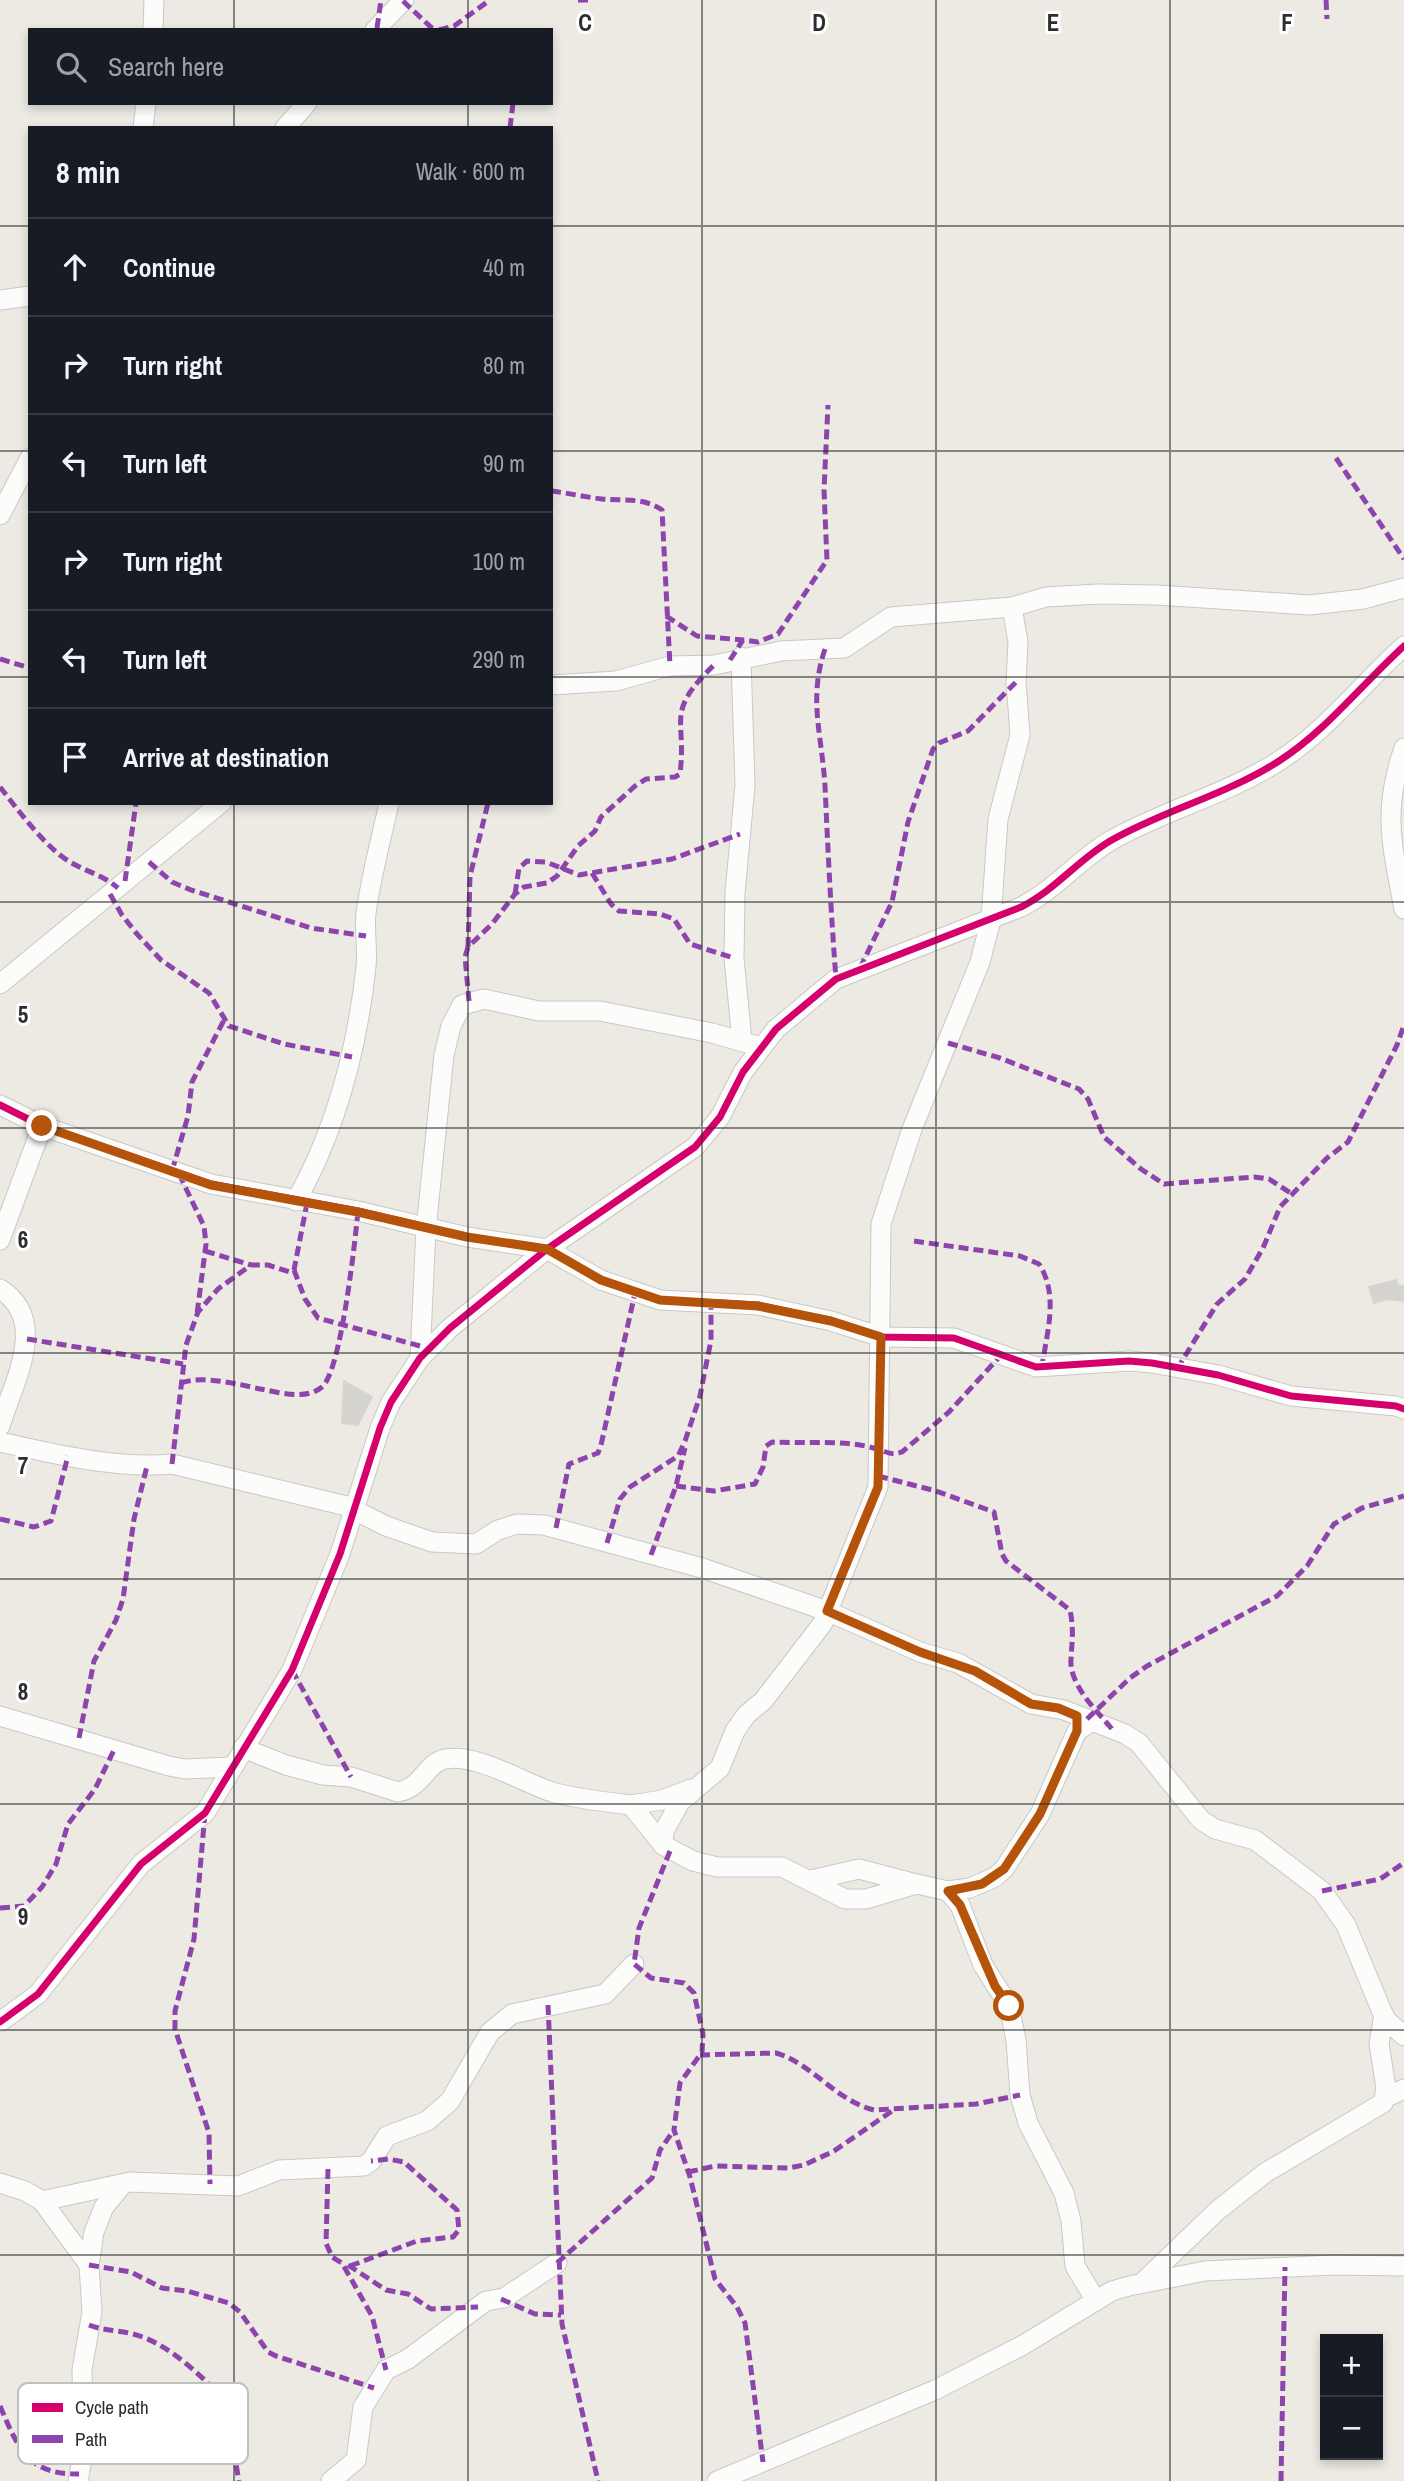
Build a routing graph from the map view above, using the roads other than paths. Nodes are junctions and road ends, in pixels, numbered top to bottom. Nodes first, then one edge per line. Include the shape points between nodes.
1 (155, 0) edge
2 (404, 0) edge
3 (153, 28) edge
4 (377, 28) edge
5 (146, 105) edge
6 (305, 105) edge
7 (143, 126) edge
8 (287, 126) edge
9 (28, 296) edge
10 (0, 300) edge
11 (28, 462) edge
12 (0, 515) edge
13 (1404, 589) edge
14 (1012, 607) junction
15 (1404, 646) edge
16 (741, 657) junction
17 (553, 685) edge
18 (1404, 748) edge
19 (218, 805) edge
20 (389, 805) edge
21 (1404, 909) edge
22 (991, 920) junction
23 (0, 984) edge
24 (742, 1041) junction
25 (761, 1047) junction
26 (0, 1105) edge
27 (42, 1126) junction
28 (296, 1201) junction
29 (426, 1229) junction
30 (0, 1240) edge
31 (547, 1249) junction
32 (0, 1289) edge
33 (881, 1337) junction
34 (420, 1358) junction
35 (1404, 1409) edge
36 (0, 1426) edge
37 (0, 1441) edge
38 (355, 1509) junction
39 (827, 1611) junction
40 (0, 1716) edge
41 (1082, 1722) junction
42 (243, 1748) junction
43 (231, 1767) junction
44 (693, 1788) junction
45 (631, 1805) junction
46 (663, 1845) junction
47 (811, 1881) junction
48 (917, 1884) junction
49 (948, 1891) junction
50 (634, 1964) dead end
51 (1384, 2015) junction
52 (0, 2022) edge
53 (1404, 2036) edge
54 (1404, 2089) edge
55 (1385, 2098) junction
56 (0, 2183) edge
57 (122, 2185) junction
58 (42, 2201) junction
59 (557, 2263) dead end
60 (89, 2265) junction
61 (1404, 2266) edge
62 (1143, 2282) junction
63 (1096, 2301) junction
64 (82, 2383) edge
65 (331, 2481) edge
66 (717, 2481) edge

1 - 3 street
2 - 4 street
5 - 7 street
6 - 8 street
9 - 10 street
11 - 12 street
13 - 14 street via 1310,605 1098,594 1046,597
14 - 16 street via 898,615 844,648
14 - 22 street via 1018,642 1020,735 998,819
15 - 22 street via 1279,761 1116,838 1083,858 1035,900
16 - 17 street via 714,665 670,666 616,681
16 - 24 street via 745,785 734,958
18 - 21 street via 1390,811 1390,842
19 - 23 street
20 - 28 street via 366,915 362,1005 348,1076 314,1169
22 - 25 street via 836,979
22 - 33 street via 980,962 912,1129 881,1224
24 - 25 street
24 - 29 street via 600,1011 539,1011 484,999 469,1001 457,1012 444,1055
25 - 31 street via 706,1137
26 - 27 street
27 - 28 street via 211,1185
27 - 30 street
28 - 29 street
29 - 31 street
29 - 34 street
31 - 33 street via 601,1280 660,1300 758,1306
31 - 34 street
32 - 36 street via 13,1298 25,1321 27,1339
33 - 35 street via 954,1338 1037,1367 1152,1363 1218,1375 1291,1396
33 - 39 street via 878,1487
34 - 38 street via 391,1402
37 - 38 street via 81,1458 147,1466 172,1464
38 - 39 street via 411,1536 452,1545 476,1544 517,1524 544,1525 702,1568
38 - 42 street via 292,1670
39 - 41 street via 975,1671 1031,1704 1058,1708
39 - 44 street via 799,1655 735,1731 720,1768
40 - 43 street via 169,1766
41 - 49 street via 1040,1814 1004,1869 982,1884
41 - 51 street via 1139,1743 1181,1799 1208,1826 1255,1840 1322,1891 1346,1925
42 - 43 street
42 - 45 street via 286,1765 351,1777 398,1792 421,1782 438,1762 458,1759 554,1792
43 - 52 street via 205,1813 141,1864 38,1994
44 - 45 street
44 - 46 street via 673,1813
45 - 46 street
46 - 47 street via 705,1864 782,1867
47 - 48 street via 859,1869
47 - 48 street via 832,1895 855,1900
48 - 49 street
49 - 63 street via 960,1905 989,1976 1009,2006 1028,2123 1064,2193 1075,2266
50 - 57 street via 605,1994 512,2014 489,2032 450,2101 426,2122 387,2136 364,2166 278,2170 238,2186
51 - 53 street
51 - 55 street via 1379,2044
54 - 55 street
55 - 62 street via 1376,2108 1265,2173
56 - 58 street
57 - 58 street
57 - 60 street via 104,2207
58 - 60 street
59 - 65 street via 504,2298 486,2301 386,2370 365,2402 356,2460
60 - 64 street via 92,2312
61 - 62 street via 1205,2271
62 - 63 street
63 - 66 street via 935,2390

